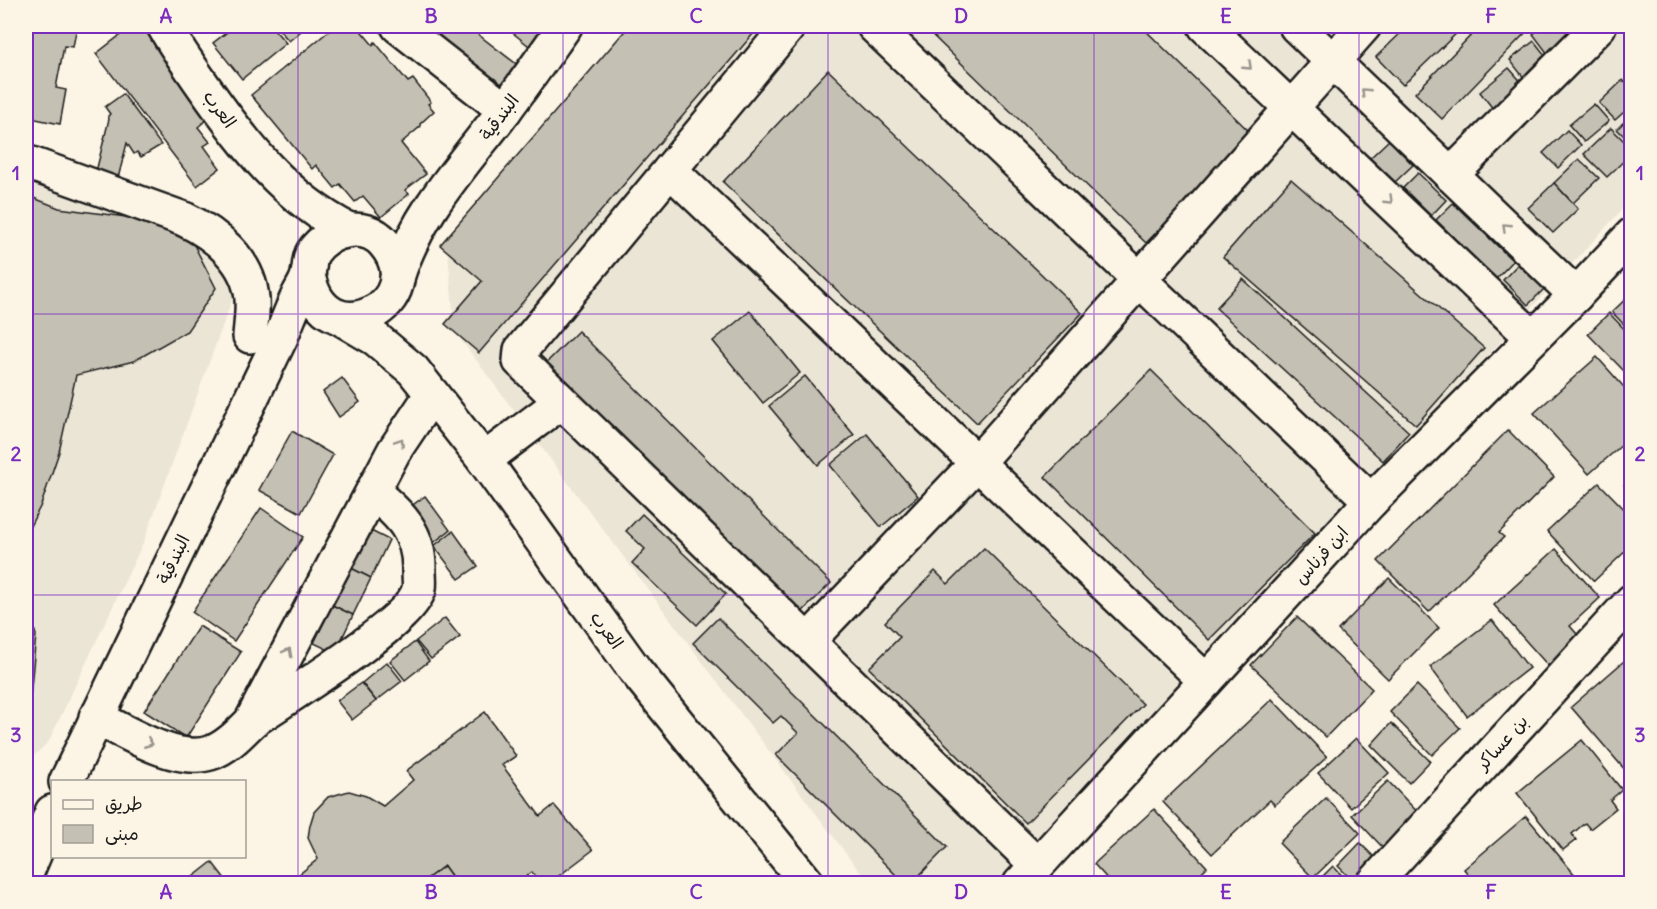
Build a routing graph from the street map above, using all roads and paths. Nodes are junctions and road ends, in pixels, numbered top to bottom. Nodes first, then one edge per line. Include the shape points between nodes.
1 (164, 26) edge
2 (398, 26) edge
3 (566, 26) edge
4 (789, 26) edge
5 (874, 26) edge
6 (1206, 26) edge
7 (1296, 26) edge
8 (1364, 26) edge
9 (1599, 26) edge
10 (1332, 60) junction
11 (1292, 108) junction
12 (505, 110) junction
13 (26, 162) edge
14 (670, 170) junction
15 (1451, 175) junction
16 (284, 186) junction
17 (430, 206) junction
18 (359, 232) junction
19 (1632, 235) edge
20 (310, 265) junction
21 (1140, 280) junction
22 (392, 290) junction
23 (1576, 295) junction
24 (334, 314) junction
25 (266, 336) junction
26 (1532, 337) junction
27 (422, 382) junction
28 (561, 402) junction
29 (484, 460) junction
30 (978, 463) junction
31 (373, 492) junction
32 (1371, 501) junction
33 (1632, 601) edge
34 (808, 641) junction
35 (1206, 681) junction
36 (96, 717) junction
37 (251, 722) junction
38 (67, 780) edge
39 (40, 824) edge
40 (26, 874) edge
41 (1028, 874) edge
42 (808, 884) edge
43 (1373, 884) edge

1 - 16 street, العرب via 231,126
2 - 12 street
3 - 12 street, البندقية
4 - 14 street
5 - 21 street
6 -> 11 street
7 - 10 street
8 - 10 street
9 - 15 street
10 - 11 street
15 -> 10 street
11 - 21 street
11 -> 26 street
12 - 17 street, البندقية
13 - 25 street via 184,219 213,235 235,258 246,277
14 - 28 street via 521,351 522,364
14 - 30 street
23 -> 15 street
16 - 18 street, العرب via 329,220
16 - 20 street, العرب
17 - 18 street, البندقية via 381,231
17 - 22 street, البندقية via 404,256
18 - 20 street via 341,231 328,237
18 - 22 street via 381,240 391,250 396,264
19 - 23 street, ابن فرناس
20 - 24 street via 311,290 318,303
20 - 25 street, البندقية
21 - 30 street
21 - 32 street
22 - 24 street via 376,312 365,318
22 - 27 street, العرب via 391,324
23 - 26 street, ابن فرناس
24 - 25 street
24 - 27 street, العرب via 376,339
25 - 36 street, البندقية
26 - 32 street, ابن فرناس
27 - 29 street, العرب
31 -> 27 street
28 - 29 street
28 - 34 street
29 - 42 street, العرب via 636,670
30 - 34 street
30 - 35 street
37 -> 31 street
31 - 37 street via 393,508 413,534 419,560 419,591 384,631
32 - 35 street, ابن فرناس
33 - 43 street, بن عساكر
34 - 41 street
35 - 41 street, ابن فرناس
36 -> 37 street via 147,743 194,756 211,753 228,743
36 - 38 street, البندقية
39 - 40 street

